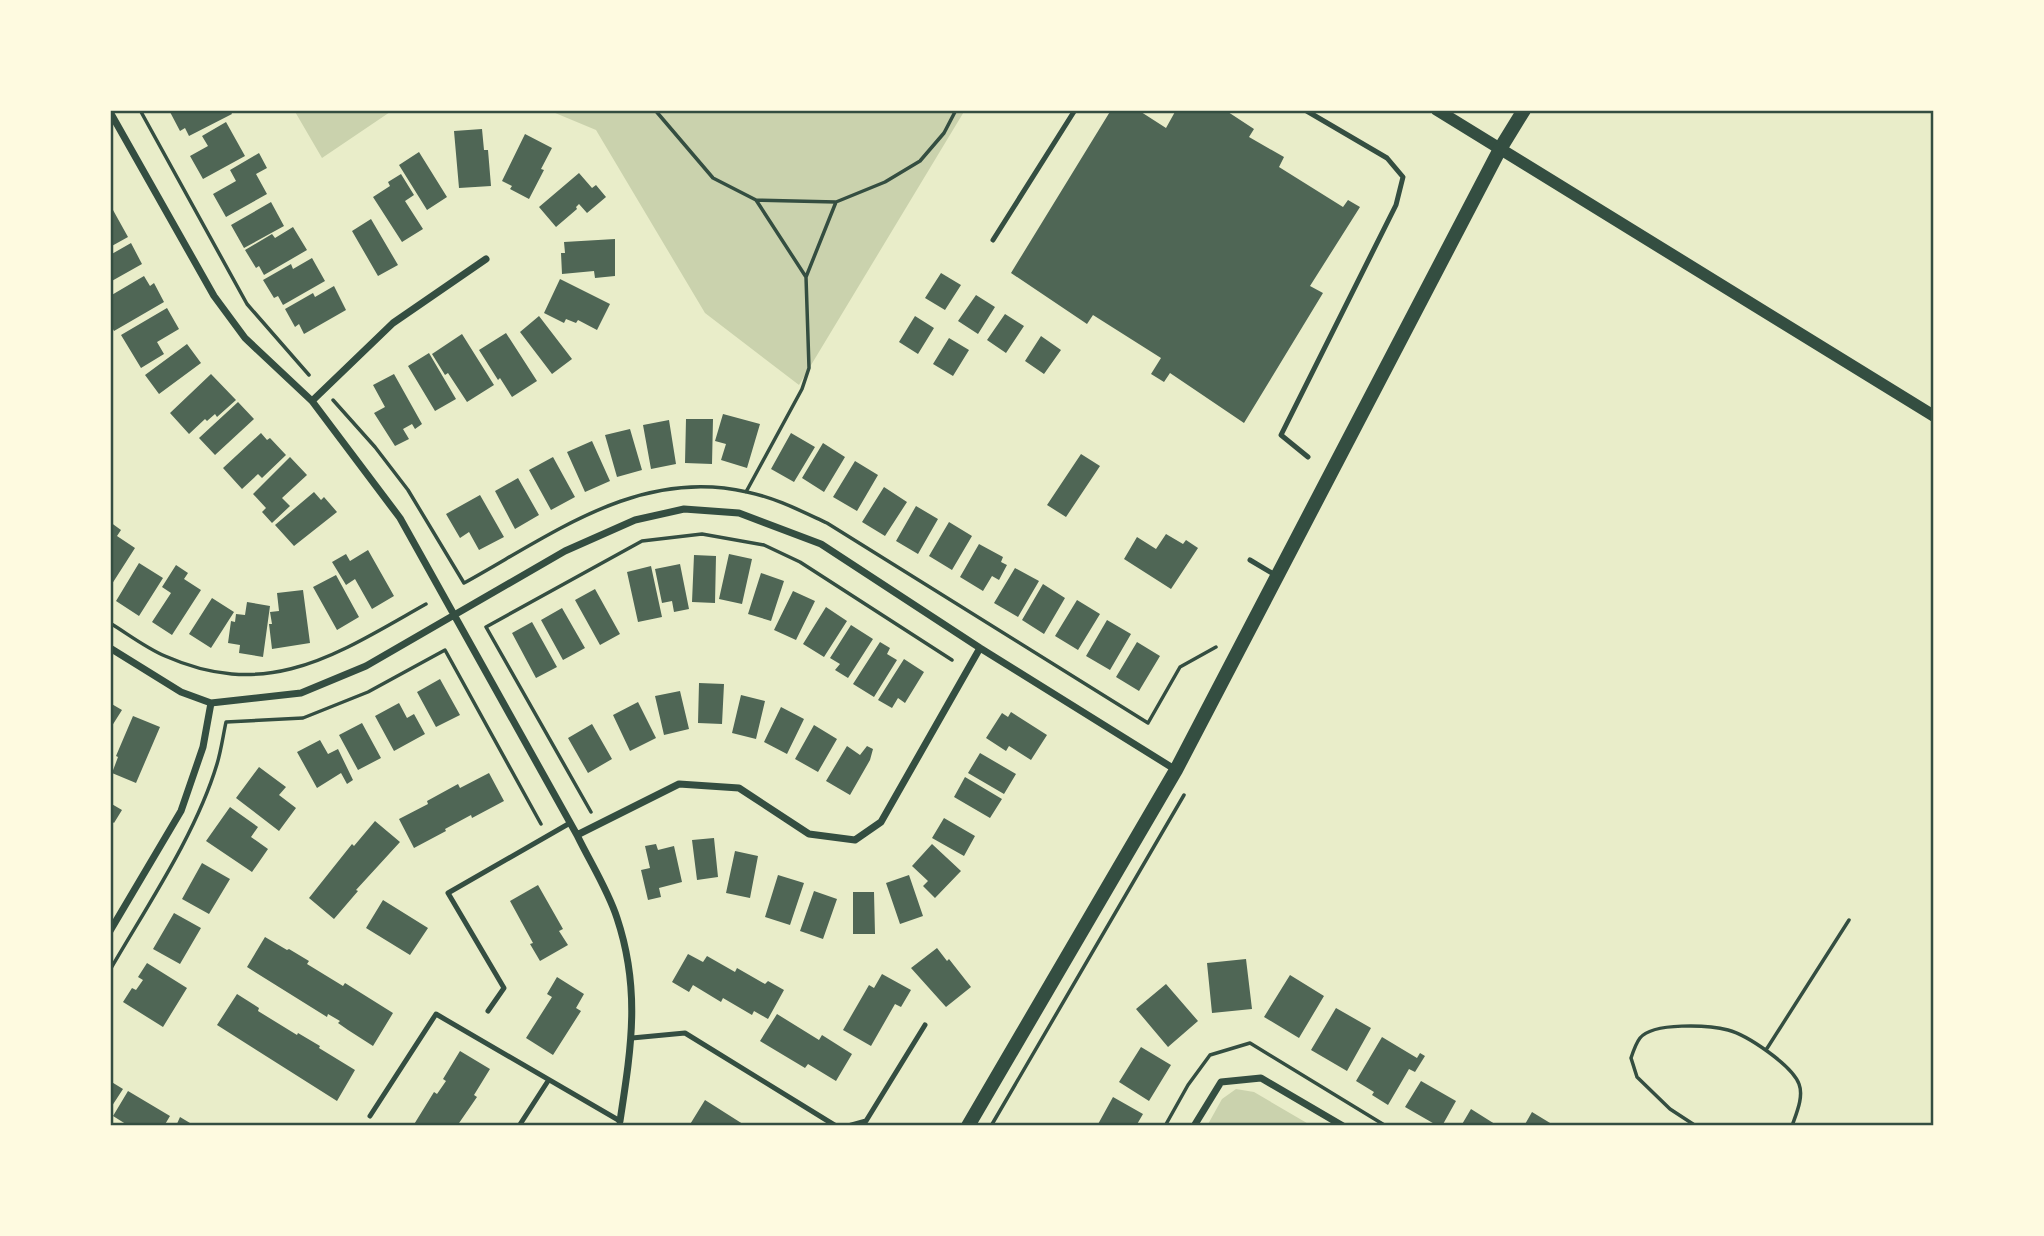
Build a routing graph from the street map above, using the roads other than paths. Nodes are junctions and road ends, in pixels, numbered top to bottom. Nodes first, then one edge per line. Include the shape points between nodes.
1 (1075, 110) edge
2 (1305, 110) edge
3 (1437, 110) edge
4 (1524, 110) edge
5 (110, 111) edge
6 (1500, 149) junction
7 (993, 240) dead end
8 (486, 259) dead end
9 (312, 401) junction
10 (1934, 416) edge
11 (1308, 457) dead end
12 (1250, 560) dead end
13 (1278, 576) junction
14 (455, 614) junction
15 (110, 648) edge
16 (980, 648) junction
17 (211, 703) junction
18 (1176, 770) junction
19 (570, 823) junction
20 (577, 835) junction
21 (110, 930) edge
22 (488, 1011) dead end
23 (925, 1025) dead end
24 (632, 1038) junction
25 (548, 1081) junction
26 (370, 1116) dead end
27 (620, 1121) joint
28 (519, 1126) edge
29 (836, 1126) edge
30 (848, 1126) edge
31 (968, 1126) edge
32 (1194, 1126) edge
33 (1343, 1126) edge

1 - 7 lane
2 - 11 lane via 1387,158 1403,177 1396,205 1281,435
3 - 6 street
4 - 6 main road
5 - 9 street via 214,296 245,338
6 - 10 street
6 - 13 main road
8 - 9 street via 393,323
9 - 14 street via 400,518
12 - 13 lane
13 - 18 main road
14 - 16 street via 565,551 635,520 684,509 739,513 821,544
14 - 17 street via 366,666 301,693
14 - 19 street
15 - 17 street via 181,692
16 - 18 street
16 - 20 street via 881,822 855,840 809,834 739,788 679,784
17 - 21 street via 203,747 181,811
18 - 31 main road
19 - 20 street
19 - 22 lane via 449,892 504,988
20 - 24 street via 617,916 631,971
23 - 30 lane via 866,1121
24 - 27 street
24 - 29 lane via 685,1033
25 - 26 lane via 436,1014
25 - 27 lane
25 - 28 lane
32 - 33 street via 1221,1082 1261,1077

